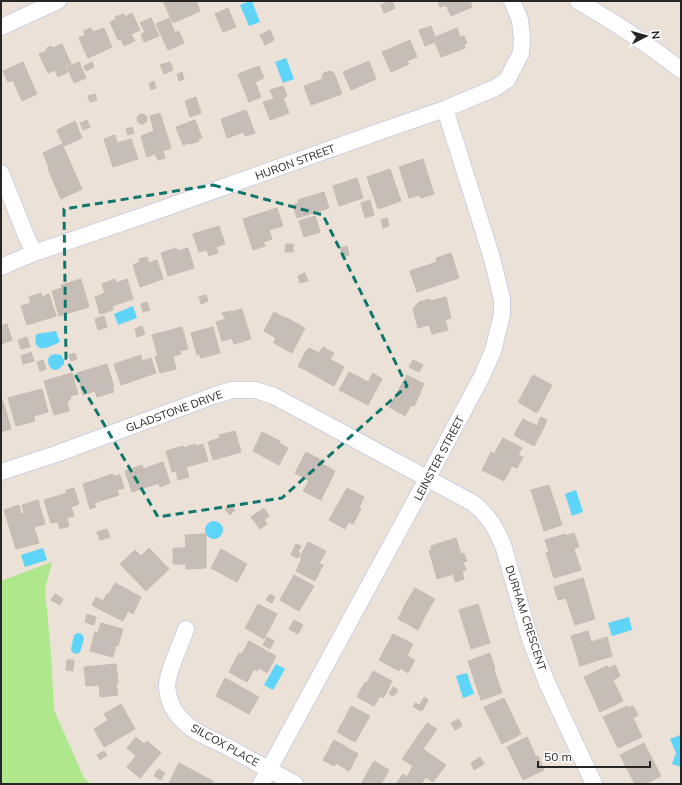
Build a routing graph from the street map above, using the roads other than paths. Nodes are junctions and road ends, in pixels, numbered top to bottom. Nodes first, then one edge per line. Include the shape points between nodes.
1 (58, 1) edge
2 (512, 1) edge
3 (578, 1) edge
4 (1, 27) edge
5 (681, 70) edge
6 (445, 109) junction
7 (1, 173) edge
8 (34, 254) junction
9 (1, 266) edge
10 (1, 472) edge
11 (428, 479) junction
12 (186, 629) dead end
13 (270, 769) junction
14 (262, 784) edge
15 (295, 784) edge
16 (594, 784) edge

1 - 4 street
2 - 6 street, HURON STREET via 520,20 522,46 507,80 495,88
3 - 5 street via 655,50
6 - 8 street, HURON STREET
6 - 11 street, LEINSTER STREET via 492,258 502,299 502,314 493,351 485,369
7 - 8 street
8 - 9 street, HURON STREET
10 - 11 street, GLADSTONE DRIVE via 212,396 232,390 255,390 274,396
11 - 13 street, LEINSTER STREET
11 - 16 street, DURHAM CRESCENT via 473,504 483,512 499,535 530,639 547,683
12 - 13 street, SILCOX PLACE via 167,686 169,700 174,709 194,730
13 - 14 street, LEINSTER STREET
13 - 15 street, SILCOX PLACE

